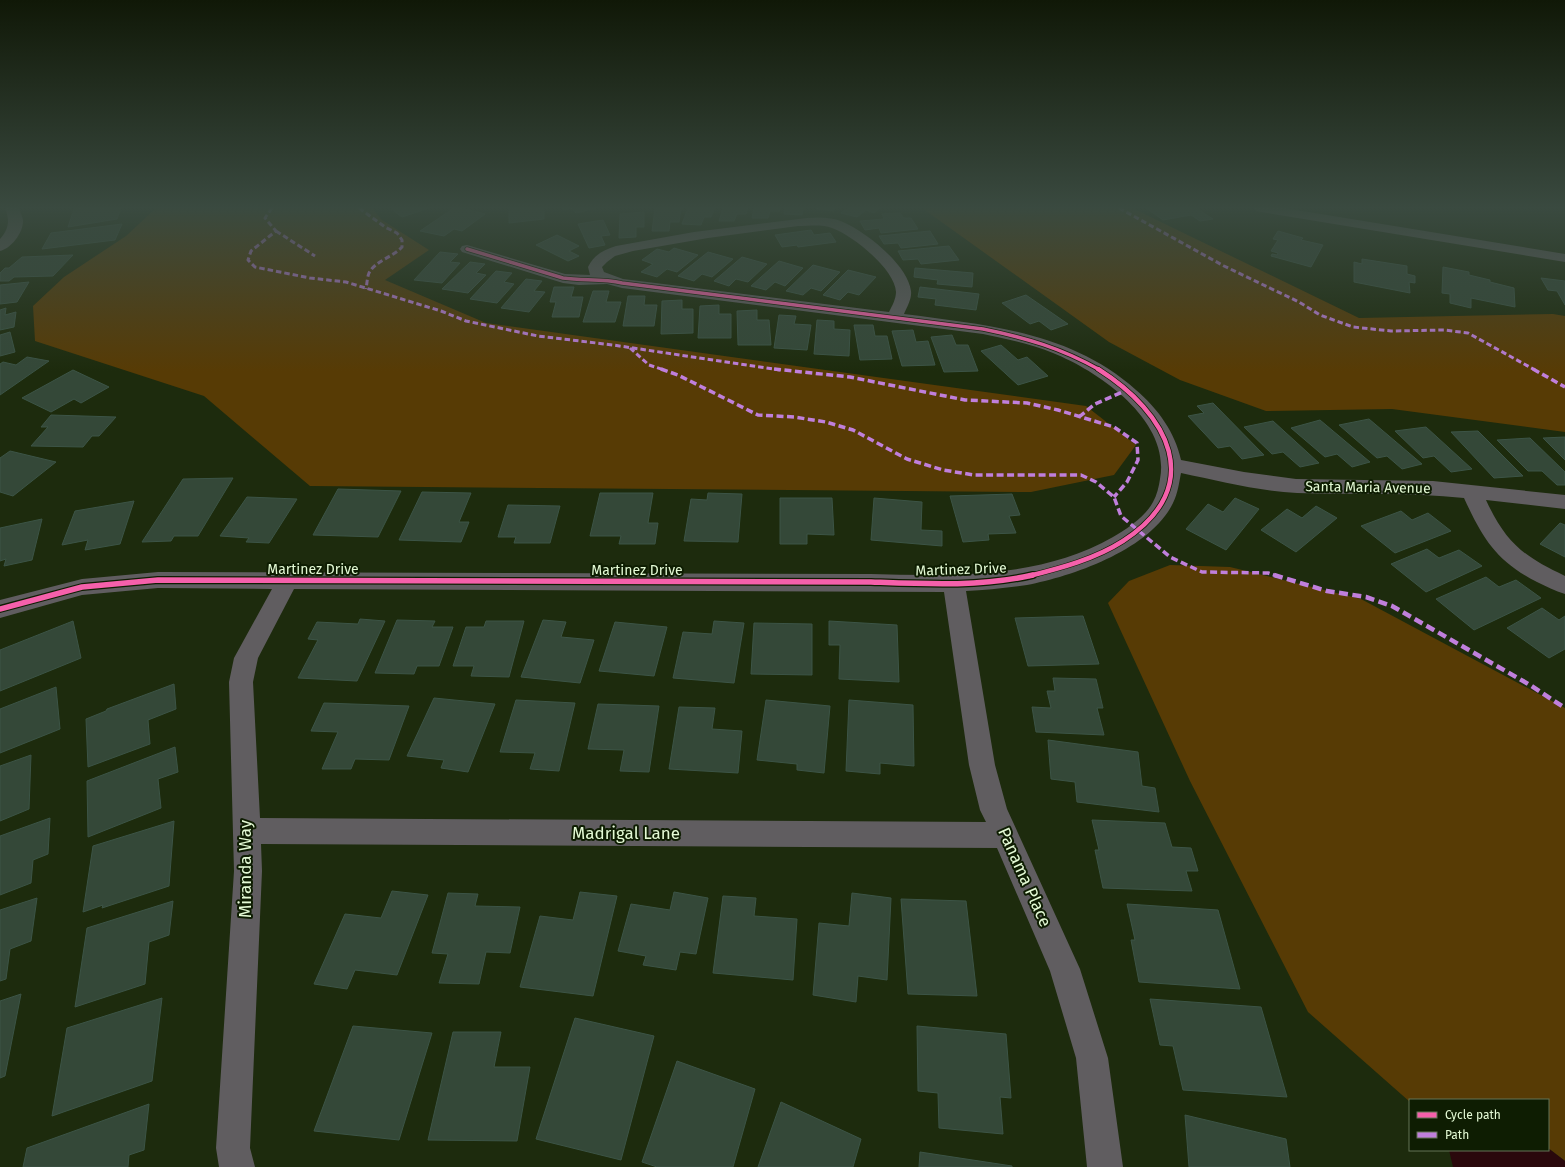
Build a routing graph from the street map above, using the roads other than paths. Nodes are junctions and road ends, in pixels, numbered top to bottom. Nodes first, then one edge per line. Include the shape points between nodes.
1 (511, 262) edge
2 (598, 262) edge
3 (888, 262) edge
4 (607, 279) junction
5 (895, 317) junction
6 (1171, 465) junction
7 (1471, 491) junction
8 (1565, 502) edge
9 (287, 581) junction
10 (954, 584) junction
11 (1565, 586) edge
12 (0, 609) edge
13 (246, 830) junction
14 (1006, 835) junction
15 (237, 1167) edge
16 (1105, 1167) edge

1 - 4 street, Martinez Drive via 562,278
2 - 4 street via 595,267 597,274
3 - 5 street via 899,278 903,290
4 - 5 street, Martinez Drive via 622,283
5 - 6 street, Martinez Drive via 983,328 1023,337 1084,361 1127,390 1149,411 1165,436
6 - 7 street, Santa Maria Avenue via 1296,486 1410,487
6 - 10 street, Martinez Drive via 1172,480 1162,504 1144,525 1118,545 1058,569 1016,579
7 - 8 street, Santa Maria Avenue
7 - 11 street via 1486,522 1506,550 1531,568
9 - 10 street, Martinez Drive
9 - 12 street, Martinez Drive via 158,580 82,588
9 - 13 street, Miranda Way via 246,658 240,682
10 - 14 street, Panama Place via 982,766 994,810
13 - 14 street, Madrigal Lane
13 - 15 street, Miranda Way via 248,871 233,1148
14 - 16 street, Panama Place via 1065,968 1092,1058

